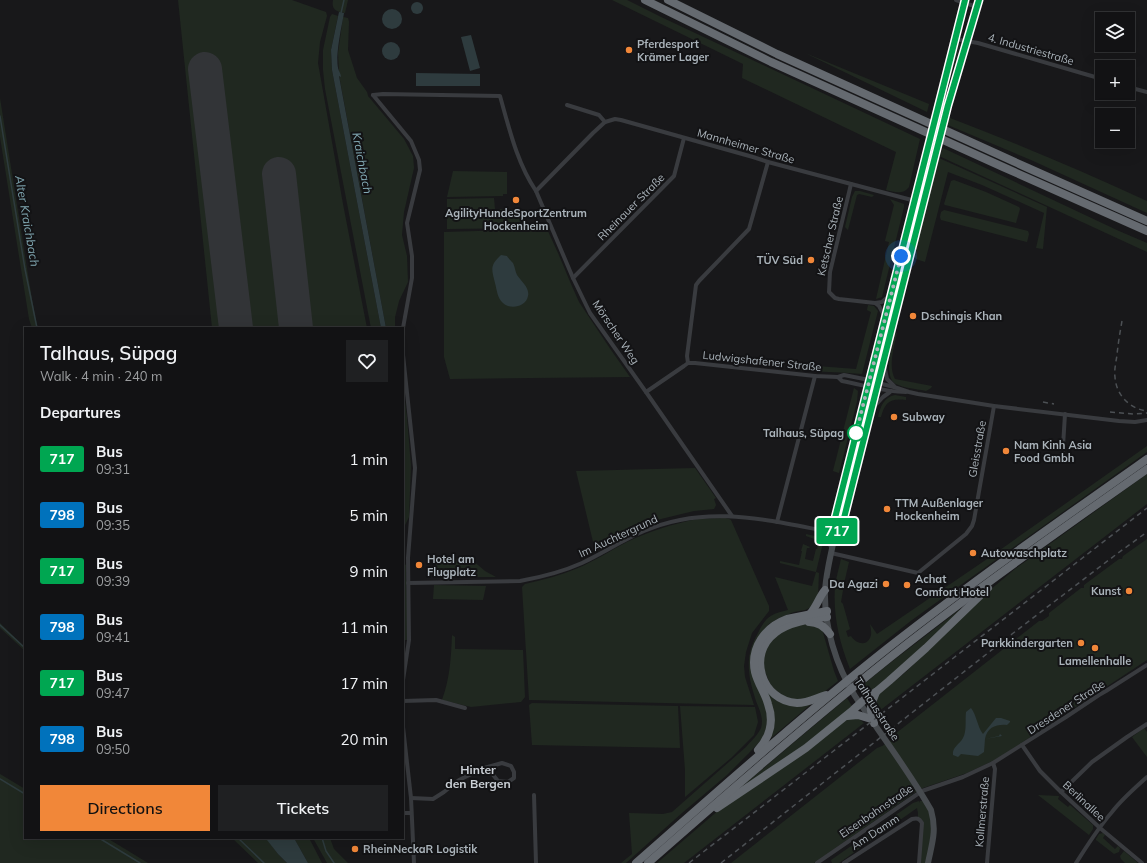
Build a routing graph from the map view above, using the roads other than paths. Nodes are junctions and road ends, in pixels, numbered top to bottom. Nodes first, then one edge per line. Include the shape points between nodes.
1 (645, 0) edge
2 (668, 0) edge
3 (956, 0) edge
4 (979, 0) edge
5 (964, 1) edge
6 (977, 7) junction
7 (955, 39) junction
8 (967, 41) junction
9 (1095, 77) edge
10 (1135, 89) edge
11 (1147, 92) edge
12 (567, 105) dead end
13 (605, 122) junction
14 (684, 138) junction
15 (768, 162) junction
16 (851, 184) junction
17 (536, 190) junction
18 (914, 200) junction
19 (923, 203) junction
20 (1147, 221) edge
21 (1147, 232) edge
22 (573, 278) junction
23 (890, 295) junction
24 (875, 303) junction
25 (885, 317) junction
26 (403, 327) edge
27 (884, 361) junction
28 (404, 364) edge
29 (688, 364) junction
30 (815, 376) junction
31 (868, 383) junction
32 (877, 386) junction
33 (894, 387) junction
34 (646, 392) junction
35 (890, 392) junction
36 (909, 392) junction
37 (994, 406) junction
38 (871, 410) junction
39 (1065, 414) junction
40 (1147, 420) edge
41 (1147, 459) edge
42 (1062, 462) dead end
43 (1147, 469) edge
44 (732, 516) junction
45 (777, 522) junction
46 (814, 529) junction
47 (836, 533) junction
48 (831, 551) junction
49 (999, 574) junction
50 (408, 583) junction
51 (825, 590) junction
52 (810, 614) junction
53 (827, 614) junction
54 (803, 622) junction
55 (830, 634) junction
56 (1147, 665) edge
57 (404, 673) edge
58 (876, 692) junction
59 (832, 693) junction
60 (404, 701) edge
61 (860, 704) junction
62 (465, 708) dead end
63 (846, 716) junction
64 (872, 719) junction
65 (1147, 724) edge
66 (404, 736) edge
67 (1022, 746) junction
68 (993, 763) junction
69 (484, 768) junction
70 (734, 776) junction
71 (1147, 777) edge
72 (1061, 792) junction
73 (534, 795) dead end
74 (411, 798) junction
75 (404, 813) edge
76 (411, 813) junction
77 (700, 817) junction
78 (1100, 828) junction
79 (825, 858) junction
80 (414, 863) edge
81 (536, 863) edge
82 (636, 863) edge
83 (648, 863) edge
84 (817, 863) edge
85 (827, 863) edge
86 (844, 863) edge
87 (919, 863) edge
88 (928, 863) edge
89 (987, 863) edge
90 (1076, 863) edge
91 (1142, 863) edge

1 - 21 highway via 771,62
2 - 20 highway via 777,54
3 - 5 street
4 - 6 main road, Talhausstraße
5 - 6 street
5 - 7 main road, Talhausstraße
6 - 8 main road, Talhausstraße
7 - 8 street, 4. Industriestraße
7 - 18 main road, Talhausstraße
8 - 9 street, 4. Industriestraße
8 - 19 main road, Talhausstraße
10 - 11 street
12 - 13 street via 599,115
13 - 14 street, Mannheimer Straße via 621,120
13 - 17 street
14 - 15 street, Mannheimer Straße
14 - 22 street, Rheinauer Straße via 674,176
15 - 16 street, Mannheimer Straße
15 - 29 street via 749,229 696,285
16 - 18 street, Mannheimer Straße
16 - 24 street, Ketscher Straße via 830,272 830,294 839,299
17 - 22 street, Mörscher Weg
17 - 26 street, Mörscher Weg via 522,165 500,96 373,95 411,141 419,160 420,170 408,223 412,278
18 - 19 street, Mannheimer Straße
18 - 23 main road, Talhausstraße
19 - 27 main road, Talhausstraße
22 - 34 street, Mörscher Weg via 590,313
23 - 24 street via 882,302
23 - 25 main road, Talhausstraße
24 - 25 street
25 - 31 main road, Talhausstraße
27 - 32 main road, Talhausstraße
27 - 33 street via 887,379
28 - 50 street via 415,468
29 - 30 street, Ludwigshafener Straße
29 - 34 street, Ludwigshafener Straße
30 - 31 street, Ludwigshafener Straße via 844,376
30 - 45 street
31 - 32 street, Ludwigshafener Straße
31 - 47 main road, Talhausstraße via 833,524
32 - 33 street, Gleisstraße
32 - 35 street, Gleisstraße
32 - 38 main road, Talhausstraße
33 - 36 street, Gleisstraße
34 - 44 street, Mörscher Weg
35 - 36 street, Gleisstraße
35 - 38 street
36 - 37 street, Gleisstraße
37 - 39 street, Gleisstraße
37 - 48 street, Gleisstraße via 974,520 969,531 918,573
38 - 47 main road, Talhausstraße via 842,526
39 - 40 street, Gleisstraße via 1119,421
39 - 42 street
41 - 59 highway via 953,598
43 - 49 highway
44 - 45 street, Im Auchtergrund
44 - 50 street, Im Auchtergrund via 704,516 661,525 581,564 538,578 520,581
45 - 46 street, Im Auchtergrund
46 - 47 street, Im Auchtergrund
46 - 48 street via 824,536
47 - 48 main road, Talhausstraße
48 - 51 main road, Talhausstraße
49 - 58 highway via 988,588 906,668
49 - 77 highway via 906,644
50 - 57 street via 409,640
51 - 52 highway
51 - 53 main road, Talhausstraße
52 - 53 highway
52 - 70 highway via 787,618 774,625 762,636 757,646 755,672 769,704 769,735
53 - 54 highway
53 - 55 main road, Talhausstraße
54 - 55 highway via 820,624
54 - 59 highway via 784,627 766,642 761,653 762,677 775,695 787,701 807,702
55 - 61 main road, Talhausstraße via 842,673
56 - 67 street, Dresdener Straße
58 - 61 highway
58 - 64 highway via 871,704
59 - 70 highway
60 - 62 street via 436,700
61 - 63 highway
61 - 64 main road, Talhausstraße
63 - 64 highway via 858,715
63 - 77 highway via 800,753
64 - 88 main road, Talhausstraße via 931,810 935,832
65 - 72 street via 1092,762
66 - 74 street
67 - 68 street, Dresdener Straße
67 - 72 street, Berlinallee via 1040,771
68 - 79 street, Eisenbahnstraße via 963,777 922,791
68 - 89 street, Kollmerstraße via 995,769
69 - 69 street via 502,763 511,766 514,778 508,782 498,781
69 - 74 street via 459,780 432,799
70 - 82 highway
71 - 78 street via 1125,797
72 - 78 street, Berlinallee
73 - 81 street
74 - 76 street
75 - 76 street
76 - 80 street
77 - 83 highway
78 - 90 street
78 - 91 street, Berlinallee
79 - 84 street, Eisenbahnstraße
79 - 85 street
86 - 87 street, Am Damm via 912,819 918,818 922,823

